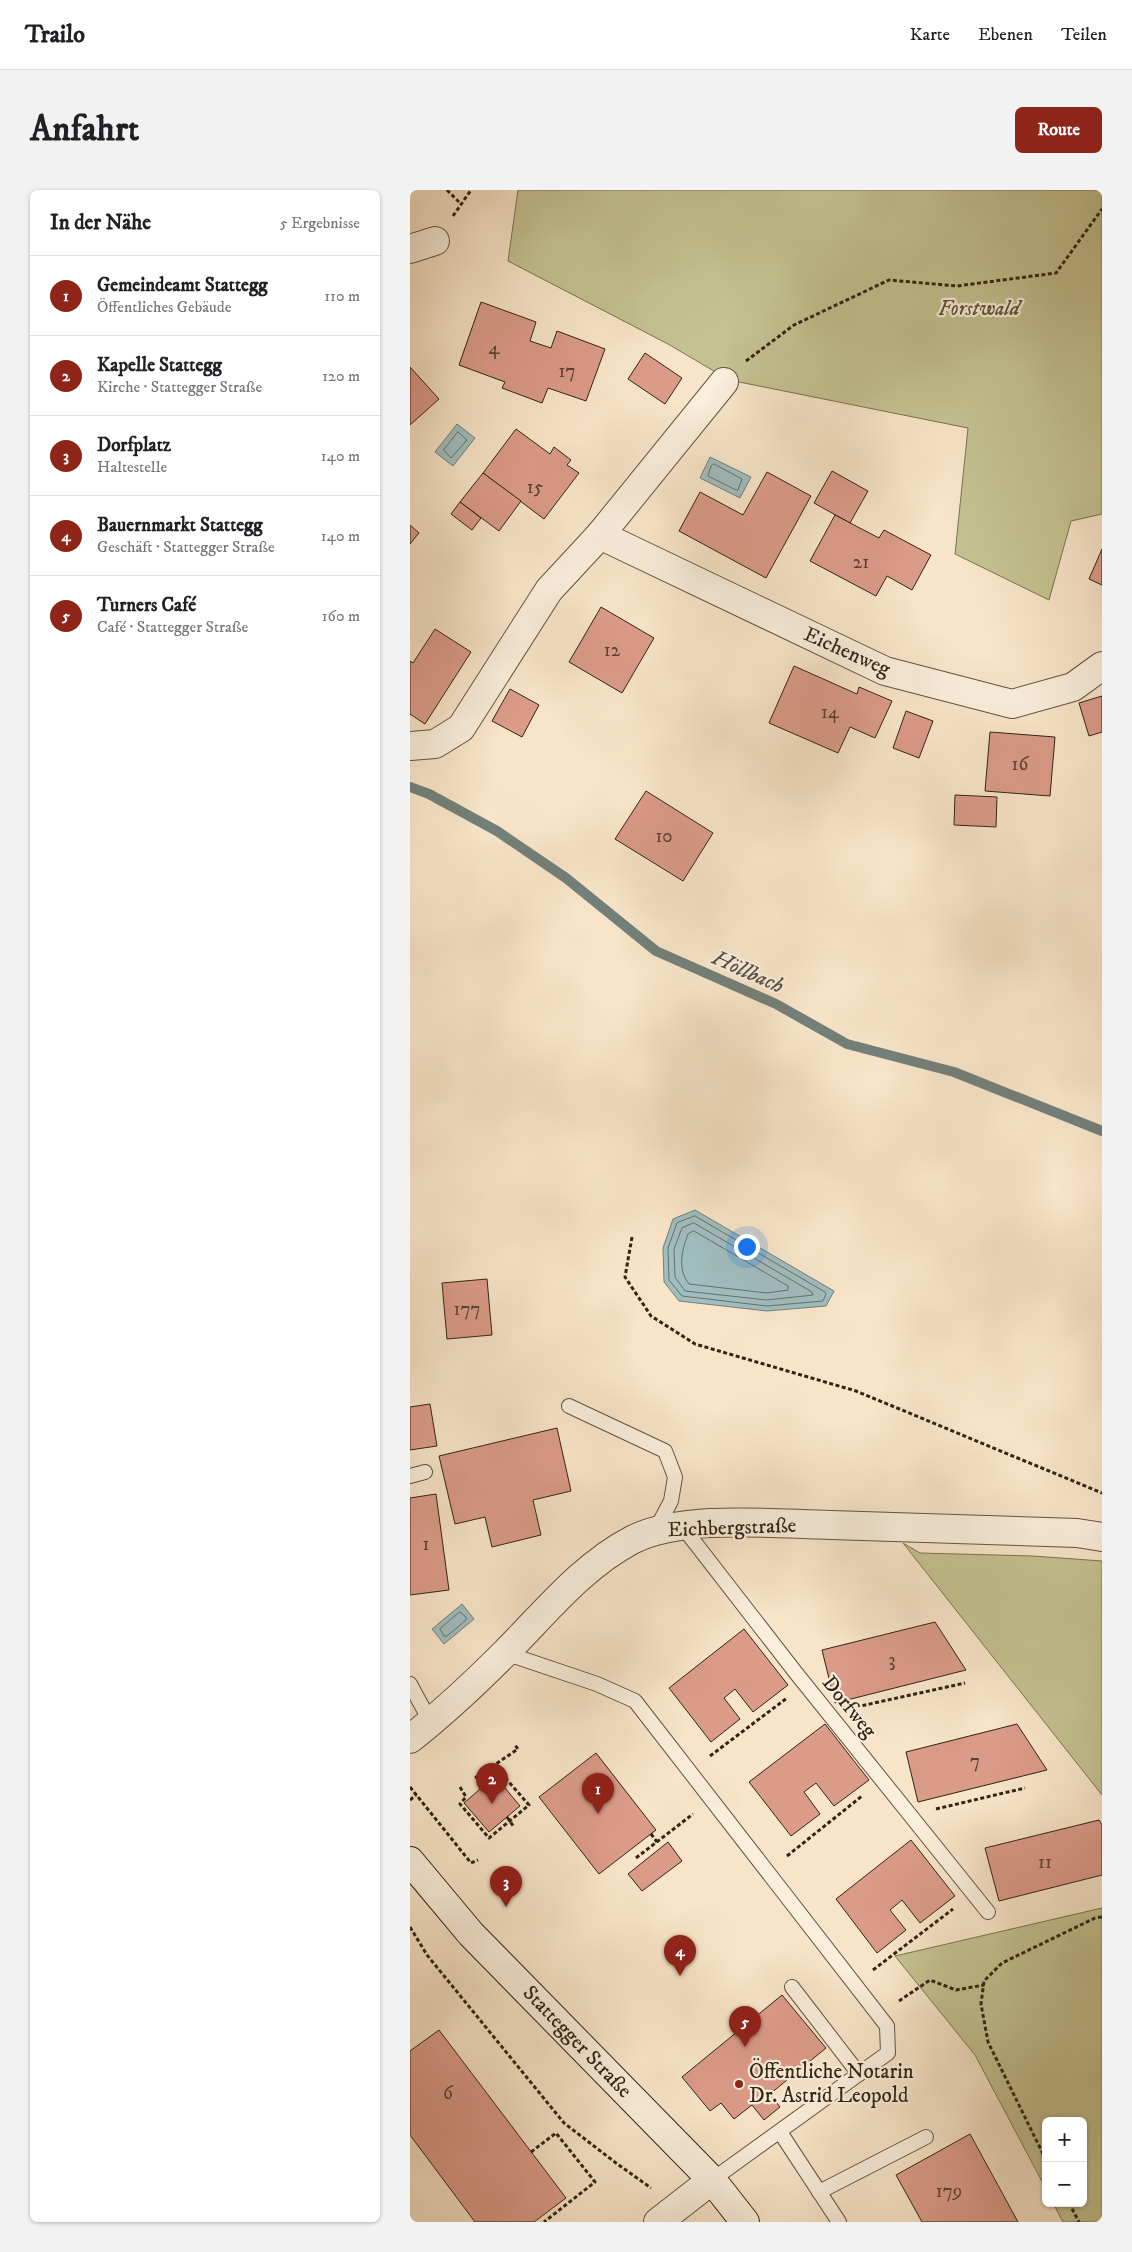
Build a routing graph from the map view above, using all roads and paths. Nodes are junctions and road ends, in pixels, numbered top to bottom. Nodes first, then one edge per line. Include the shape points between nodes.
1 (446, 190) edge
2 (461, 204) dead end
3 (1102, 209) edge
4 (724, 382) joint
5 (600, 535) junction
6 (1102, 666) edge
7 (410, 746) edge
8 (632, 1237) dead end
9 (570, 1406) dead end
10 (425, 1472) dead end
11 (410, 1476) edge
12 (1102, 1493) edge
13 (682, 1526) junction
14 (654, 1531) junction
15 (1102, 1537) edge
16 (504, 1653) junction
17 (965, 1683) dead end
18 (410, 1684) edge
19 (805, 1684) junction
20 (828, 1713) junction
21 (431, 1722) junction
22 (410, 1739) edge
23 (514, 1744) dead end
24 (726, 1744) dead end
25 (494, 1765) junction
26 (475, 1778) dead end
27 (883, 1780) junction
28 (460, 1787) dead end
29 (410, 1788) edge
30 (1025, 1788) dead end
31 (416, 1795) junction
32 (711, 1799) junction
33 (410, 1800) edge
34 (911, 1815) junction
35 (508, 1819) junction
36 (514, 1827) dead end
37 (651, 1834) dead end
38 (657, 1842) junction
39 (804, 1842) dead end
40 (636, 1858) dead end
41 (478, 1860) dead end
42 (410, 1862) edge
43 (974, 1894) junction
44 (988, 1912) dead end
45 (1102, 1917) edge
46 (410, 1927) edge
47 (893, 1953) dead end
48 (984, 1985) junction
49 (792, 1987) dead end
50 (878, 2015) junction
51 (859, 2074) junction
52 (780, 2132) junction
53 (926, 2137) dead end
54 (531, 2152) dead end
55 (1042, 2152) edge
56 (712, 2180) junction
57 (819, 2192) junction
58 (682, 2204) junction
59 (1071, 2207) edge
60 (544, 2222) edge
61 (658, 2222) edge
62 (745, 2222) edge
63 (839, 2222) edge
64 (1079, 2222) edge

1 - 2 path
3 - 4 path via 1056,272 957,286 889,280 794,325
4 - 5 street
5 - 6 street, Eichenweg via 885,671 1012,704 1073,687
5 - 7 street via 549,590 460,728 434,744
8 - 12 path via 625,1277 651,1316 695,1344 856,1391
9 - 14 lane via 666,1452 675,1477 671,1501
10 - 11 lane
13 - 14 street, Eichbergstraße
13 - 15 street, Eichbergstraße via 913,1527 1077,1533
13 - 19 lane, Dorfweg
14 - 16 street, Eichbergstraße via 592,1567
16 - 21 street, Eichbergstraße
16 - 32 lane via 597,1684 635,1701
17 - 20 path
18 - 21 lane
19 - 20 lane, Dorfweg
19 - 24 path
20 - 27 lane, Dorfweg
21 - 22 street, Eichbergstraße
23 - 25 path via 518,1749
25 - 26 path
25 - 35 path via 529,1805
27 - 34 lane, Dorfweg
27 - 39 path
28 - 35 path via 466,1797 460,1804 489,1838
29 - 31 path
30 - 34 path
31 - 33 path
31 - 41 path via 471,1863
32 - 38 path
32 - 50 lane
34 - 43 lane, Dorfweg
35 - 36 path
37 - 38 path
38 - 40 path
42 - 56 street, Stattegger Straße via 471,1934
43 - 44 lane, Dorfweg
43 - 47 path
45 - 48 path via 1002,1963 984,1981
46 - 58 path via 427,1955 564,2123 647,2186
48 - 50 path via 956,1990 930,1980
48 - 55 path via 981,2004 988,2042
49 - 51 lane
50 - 51 lane via 887,2026 888,2053
51 - 52 lane
52 - 56 lane
52 - 57 lane
53 - 57 lane
54 - 60 path via 556,2133 595,2182
56 - 58 street
56 - 62 street, Stattegger Straße
57 - 63 lane
58 - 61 street
59 - 64 path

